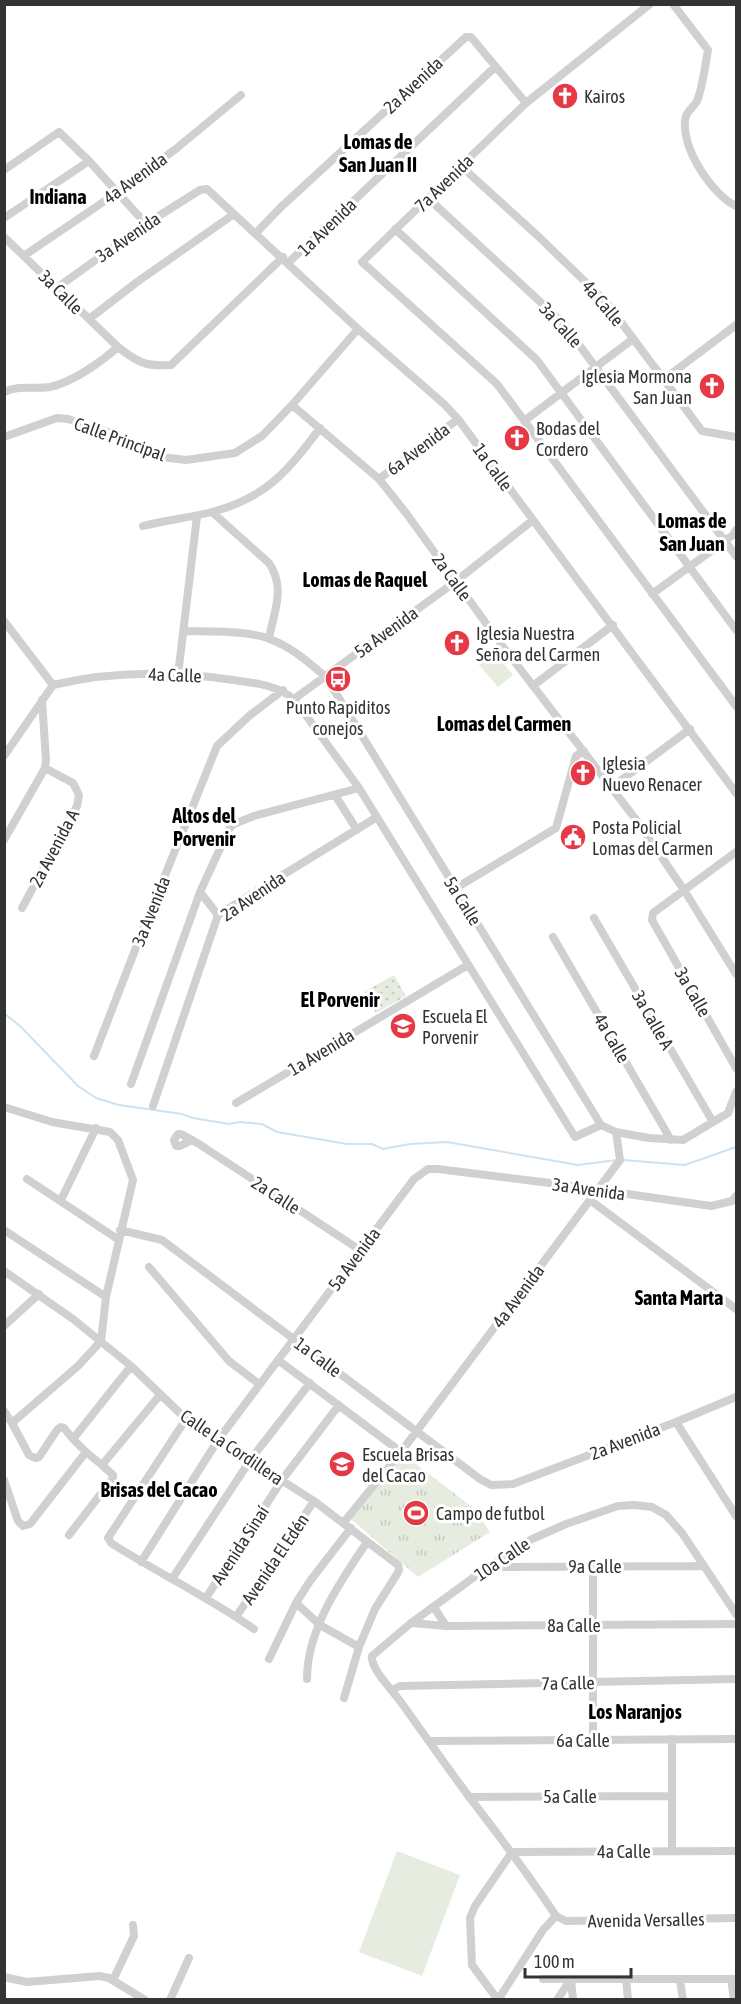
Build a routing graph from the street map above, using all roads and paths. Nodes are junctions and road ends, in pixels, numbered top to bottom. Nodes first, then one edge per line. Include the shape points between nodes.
1 (650, 4) edge
2 (673, 4) edge
3 (495, 67) junction
4 (241, 95) dead end
5 (526, 103) junction
6 (89, 161) junction
7 (462, 167) junction
8 (4, 170) edge
9 (200, 190) joint
10 (118, 192) junction
11 (429, 199) junction
12 (736, 206) edge
13 (234, 214) junction
14 (4, 218) edge
15 (146, 224) junction
16 (395, 229) junction
17 (256, 233) junction
18 (4, 237) edge
19 (25, 255) junction
20 (286, 260) junction
21 (58, 287) junction
22 (89, 319) junction
23 (736, 325) edge
24 (358, 329) junction
25 (633, 339) junction
26 (118, 347) junction
27 (596, 366) junction
28 (663, 380) junction
29 (4, 392) edge
30 (561, 393) junction
31 (292, 405) junction
32 (458, 419) junction
33 (524, 421) junction
34 (320, 428) junction
35 (4, 437) edge
36 (736, 437) edge
37 (379, 479) junction
38 (212, 512) junction
39 (197, 516) junction
40 (533, 520) junction
41 (143, 526) dead end
42 (736, 530) edge
43 (725, 541) junction
44 (736, 556) edge
45 (689, 568) junction
46 (455, 582) junction
47 (652, 594) junction
48 (4, 621) edge
49 (612, 625) junction
50 (736, 630) edge
51 (184, 631) junction
52 (269, 638) junction
53 (178, 675) junction
54 (326, 677) junction
55 (53, 685) junction
56 (534, 685) junction
57 (283, 690) junction
58 (294, 699) junction
59 (42, 700) junction
60 (736, 706) edge
61 (690, 729) junction
62 (584, 751) junction
63 (4, 756) edge
64 (45, 768) junction
65 (612, 787) junction
66 (359, 788) junction
67 (736, 793) edge
68 (335, 795) junction
69 (377, 817) junction
70 (357, 830) junction
71 (4, 840) edge
72 (736, 852) edge
73 (456, 888) junction
74 (684, 890) junction
75 (200, 892) junction
76 (22, 908) dead end
77 (218, 915) junction
78 (594, 918) dead end
79 (553, 937) dead end
80 (468, 965) junction
81 (736, 974) edge
82 (94, 1056) dead end
83 (736, 1068) edge
84 (131, 1084) dead end
85 (736, 1092) edge
86 (236, 1103) dead end
87 (153, 1106) dead end
88 (4, 1107) edge
89 (713, 1122) junction
90 (601, 1125) junction
91 (96, 1128) junction
92 (616, 1132) junction
93 (192, 1140) dead end
94 (671, 1140) junction
95 (438, 1169) joint
96 (27, 1179) dead end
97 (597, 1190) junction
98 (736, 1196) edge
99 (61, 1200) junction
100 (590, 1200) junction
101 (4, 1230) edge
102 (120, 1230) junction
103 (119, 1240) junction
104 (360, 1251) junction
105 (149, 1267) dead end
106 (4, 1271) edge
107 (39, 1294) junction
108 (106, 1297) junction
109 (736, 1309) edge
110 (4, 1326) edge
111 (294, 1338) junction
112 (101, 1341) junction
113 (278, 1359) junction
114 (131, 1366) junction
115 (309, 1383) junction
116 (259, 1384) junction
117 (160, 1395) junction
118 (736, 1397) edge
119 (339, 1405) junction
120 (4, 1411) edge
121 (186, 1419) junction
122 (676, 1422) junction
123 (12, 1424) junction
124 (417, 1431) junction
125 (73, 1439) junction
126 (218, 1440) junction
127 (86, 1452) junction
128 (401, 1452) junction
129 (251, 1459) junction
130 (102, 1466) junction
131 (4, 1480) edge
132 (282, 1480) junction
133 (513, 1484) joint
134 (314, 1501) junction
135 (736, 1516) edge
136 (347, 1525) junction
137 (69, 1535) dead end
138 (368, 1542) junction
139 (141, 1562) junction
140 (593, 1566) junction
141 (703, 1566) junction
142 (488, 1567) junction
143 (172, 1579) junction
144 (206, 1598) junction
145 (296, 1603) junction
146 (434, 1607) junction
147 (736, 1614) edge
148 (236, 1617) junction
149 (411, 1623) junction
150 (736, 1624) edge
151 (320, 1625) junction
152 (593, 1625) junction
153 (446, 1626) junction
154 (254, 1629) dead end
155 (359, 1647) junction
156 (269, 1659) dead end
157 (307, 1679) dead end
158 (736, 1679) edge
159 (593, 1682) junction
160 (396, 1688) junction
161 (344, 1698) dead end
162 (736, 1738) edge
163 (672, 1739) junction
164 (593, 1740) junction
165 (429, 1741) junction
166 (672, 1796) junction
167 (469, 1797) junction
168 (672, 1851) junction
169 (736, 1851) edge
170 (512, 1852) junction
171 (556, 1916) junction
172 (736, 1918) edge
173 (133, 1925) dead end
174 (189, 1958) dead end
175 (4, 1977) edge
176 (543, 1979) dead end
177 (571, 1979) junction
178 (626, 1979) junction
179 (734, 1979) edge
180 (113, 1980) junction
181 (680, 1980) junction
182 (145, 2000) edge
183 (170, 2000) edge
184 (498, 2000) edge
185 (557, 2000) edge
186 (573, 2000) edge
187 (628, 2000) edge
188 (683, 2000) edge
189 (734, 2000) edge

1 - 5 street, 7a Avenida
2 - 12 street via 708,50 696,102 686,114 690,151 715,190
3 - 5 street
3 - 17 street, 2a Avenida via 471,37 466,37
3 - 20 street, 1a Avenida
4 - 10 street, 4a Avenida
5 - 7 street, 7a Avenida
6 - 8 street via 59,132
6 - 10 street
6 - 14 street
7 - 11 street, 7a Avenida
7 - 25 street, 4a Calle via 574,269 606,302
9 - 13 street, 1a Calle via 207,189
9 - 15 street, 3a Avenida
10 - 15 street
10 - 19 street, 4a Avenida
11 - 16 street, 7a Avenida
11 - 27 street, 3a Calle via 562,322
13 - 17 street, 1a Calle
13 - 22 street
15 - 21 street, 3a Avenida
16 - 30 street via 537,360
16 - 33 street, 7a Avenida via 362,262 497,384
17 - 20 street, 1a Calle
18 - 19 street, 3a Calle
19 - 21 street, 3a Calle
20 - 24 street, 1a Calle
20 - 26 street, 1a Avenida via 171,365 137,362
21 - 22 street, 3a Calle
22 - 26 street, 3a Calle
23 - 28 street
24 - 31 street
24 - 32 street, 1a Calle
25 - 27 street
25 - 28 street, 4a Calle
26 - 29 street via 92,368 53,386 22,386
27 - 30 street
27 - 43 street, 3a Calle
28 - 36 street, 4a Calle via 702,431
30 - 33 street
30 - 45 street
31 - 34 street, 2a Calle
31 - 35 street, Calle Principal via 251,444 235,453 202,458 160,456 68,419 57,418
32 - 37 street, 6a Avenida
32 - 40 street, 1a Calle
33 - 47 street
34 - 37 street, 2a Calle
34 - 38 street via 295,462 261,493
37 - 46 street, 2a Calle
38 - 39 street
38 - 52 street via 275,572 279,585
39 - 41 street
39 - 51 street
40 - 46 street, 5a Avenida
40 - 49 street, 1a Calle
42 - 43 street
43 - 44 street, 3a Calle
43 - 45 street
45 - 47 street
45 - 50 street
46 - 54 street, 5a Avenida
46 - 56 street, 2a Calle
47 - 60 street
48 - 55 street
49 - 56 street
49 - 61 street, 1a Calle
51 - 52 street
51 - 53 street
52 - 54 street via 291,649
53 - 55 street, 4a Calle via 102,676
53 - 57 street, 4a Calle via 208,676
54 - 58 street, 5a Avenida
54 - 73 street, 5a Calle
55 - 59 street
56 - 62 street, 2a Calle
57 - 58 street, 4a Calle
57 - 82 street, 3a Avenida via 217,746
58 - 66 street, 4a Calle
59 - 63 street
59 - 64 street
61 - 65 street
61 - 67 street, 1a Calle
62 - 65 street, 2a Calle
62 - 73 street via 576,756 556,828
64 - 71 street
64 - 76 street, 2a Avenida A via 73,783 80,795
65 - 74 street, 2a Calle
66 - 68 street
66 - 69 street
68 - 70 street
68 - 75 street via 234,824
69 - 70 street, 2a Avenida
69 - 80 street
70 - 77 street, 2a Avenida
72 - 74 street
73 - 90 street, 5a Calle
74 - 81 street, 2a Calle
74 - 83 street, 3a Calle via 651,916
75 - 77 street
75 - 84 street
77 - 87 street, 2a Avenida
78 - 89 street, 3a Calle A
79 - 94 street, 4a Calle
80 - 86 street, 1a Avenida
80 - 90 street via 575,1137
85 - 89 street via 728,1113
88 - 91 street via 52,1122
89 - 94 street via 683,1140
90 - 92 street
91 - 99 street
91 - 102 street via 111,1132 118,1140 133,1180
92 - 94 street
92 - 97 street, 4a Avenida via 620,1160
93 - 104 street, 2a Calle
95 - 97 street, 3a Avenida
95 - 104 street, 5a Avenida via 428,1169 414,1179
96 - 99 street
97 - 98 street, 3a Avenida via 711,1206 732,1201
97 - 100 street, 4a Avenida
99 - 103 street
100 - 109 street
100 - 124 street, 4a Avenida
101 - 108 street
102 - 103 street
102 - 111 street, 1a Calle via 162,1240
103 - 108 street
104 - 111 street, 5a Avenida
105 - 116 street via 229,1361
106 - 107 street
107 - 110 street
107 - 112 street, Calle La Cordillera
108 - 112 street
111 - 113 street, 5a Avenida
111 - 124 street, 1a Calle
112 - 114 street, Calle La Cordillera
112 - 123 street
113 - 115 street
113 - 116 street, 5a Avenida
114 - 117 street, Calle La Cordillera
114 - 125 street
115 - 119 street
115 - 129 street
116 - 126 street, 5a Avenida
117 - 121 street, Calle La Cordillera
117 - 130 street
118 - 122 street, 2a Avenida
119 - 128 street
119 - 132 street, Avenida Sinaí
120 - 123 street
121 - 126 street, Calle La Cordillera
121 - 139 street via 108,1539
122 - 133 street, 2a Avenida
122 - 135 street
123 - 125 street via 29,1455 35,1458 61,1427
124 - 128 street, 4a Avenida
124 - 133 street, 1a Calle via 484,1483
125 - 127 street
126 - 129 street, Calle La Cordillera
126 - 139 street, 5a Avenida
127 - 130 street
127 - 131 street via 27,1526 18,1521
128 - 136 street, 4a Avenida
129 - 132 street, Calle La Cordillera
129 - 143 street
130 - 137 street via 113,1478
132 - 134 street, Calle La Cordillera
132 - 144 street, Avenida Sinaí
134 - 136 street, Calle La Cordillera
134 - 148 street, Avenida El Edén
136 - 138 street, Calle La Cordillera
136 - 145 street, 4a Avenida
138 - 151 street via 344,1576
138 - 155 street, Calle La Cordillera via 398,1565
139 - 143 street
140 - 141 street, 9a Calle
140 - 142 street, 9a Calle
140 - 152 street
141 - 142 street, 10a Calle via 666,1515 652,1507 634,1504 566,1524 532,1539
141 - 147 street
142 - 146 street, 10a Calle
143 - 144 street
144 - 148 street
145 - 151 street
145 - 156 street, 4a Avenida
146 - 149 street, 10a Calle
146 - 153 street
148 - 154 street
149 - 153 street, 8a Calle
149 - 160 street, 10a Calle via 372,1656 371,1662
150 - 152 street, 8a Calle
151 - 155 street
151 - 157 street via 307,1663
152 - 153 street, 8a Calle
152 - 159 street
155 - 161 street
158 - 159 street, 7a Calle
159 - 160 street, 7a Calle
159 - 164 street
160 - 165 street
162 - 163 street, 6a Calle
163 - 164 street, 6a Calle
163 - 166 street
164 - 165 street, 6a Calle
165 - 167 street
166 - 167 street, 5a Calle
166 - 168 street
167 - 170 street
168 - 169 street, 4a Calle
168 - 170 street, 4a Calle
170 - 171 street
170 - 184 street via 470,1917 472,1965
171 - 172 street, Avenida Versalles via 566,1921
171 - 184 street
173 - 180 street via 134,1936
174 - 183 street
175 - 180 street via 27,1982 86,1976
176 - 177 street
177 - 178 street
177 - 185 street
177 - 186 street
178 - 181 street
178 - 187 street
179 - 181 street
179 - 189 street
180 - 182 street
181 - 188 street

